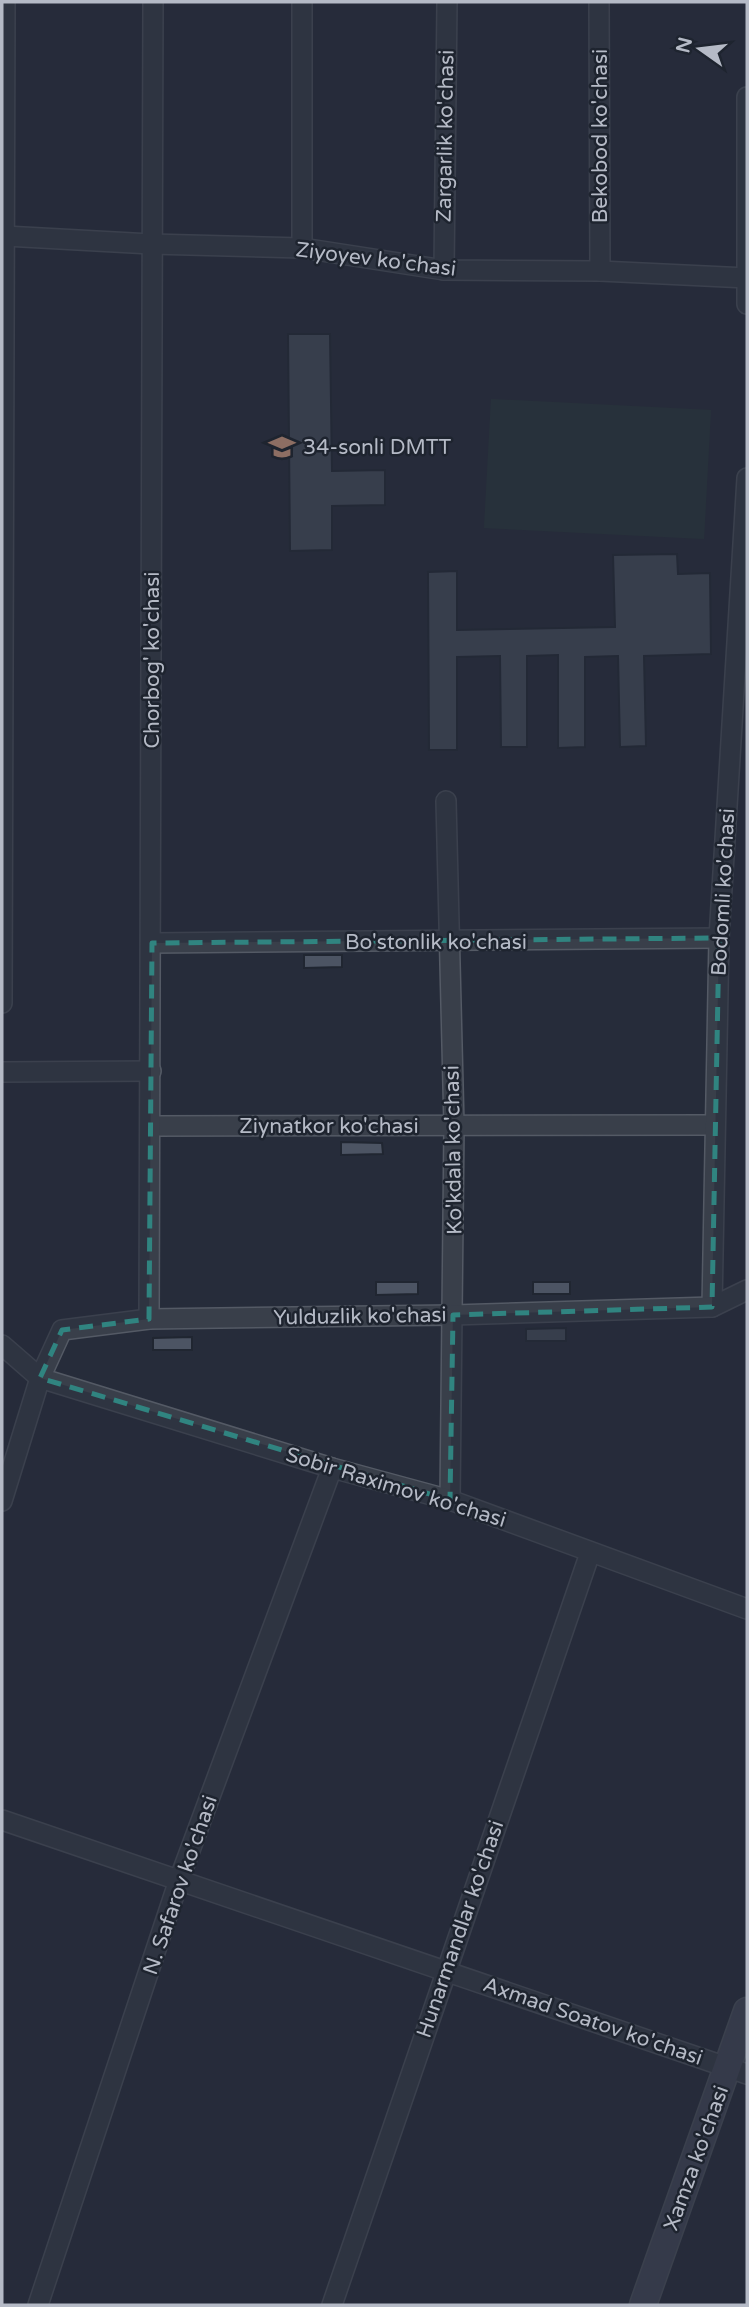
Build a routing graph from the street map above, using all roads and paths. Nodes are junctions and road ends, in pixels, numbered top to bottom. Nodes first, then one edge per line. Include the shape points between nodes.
1 (5, 2) edge
2 (153, 2) edge
3 (302, 2) edge
4 (447, 2) edge
5 (600, 2) edge
6 (747, 97) edge
7 (5, 236) junction
8 (151, 244) junction
9 (302, 248) junction
10 (444, 270) junction
11 (600, 271) junction
12 (747, 278) edge
13 (747, 304) edge
14 (747, 478) edge
15 (446, 801) dead end
16 (719, 938) junction
17 (152, 943) junction
18 (449, 943) junction
19 (2, 1003) edge
20 (151, 1071) junction
21 (2, 1072) edge
22 (715, 1125) junction
23 (152, 1126) junction
24 (454, 1126) junction
25 (747, 1290) edge
26 (712, 1307) junction
27 (453, 1315) junction
28 (149, 1319) junction
29 (2, 1345) edge
30 (40, 1378) junction
31 (332, 1468) junction
32 (450, 1500) junction
33 (2, 1501) edge
34 (590, 1553) junction
35 (747, 1609) edge
36 (2, 1820) edge
37 (180, 1880) junction
38 (446, 1969) junction
39 (747, 2011) edge
40 (738, 2071) edge
41 (38, 2305) edge
42 (332, 2305) edge
43 (643, 2305) edge

1 - 7 street
2 - 8 street, Chorbog' ko'chasi
3 - 9 street
4 - 10 street, Zargarlik ko'chasi
5 - 11 street, Bekobod ko'chasi
6 - 12 street
7 - 8 street, Ziyoyev ko'chasi
7 - 19 street
8 - 9 street, Ziyoyev ko'chasi
8 - 17 street, Chorbog' ko'chasi
9 - 10 street, Ziyoyev ko'chasi
10 - 11 street, Ziyoyev ko'chasi
11 - 12 street, Ziyoyev ko'chasi
12 - 13 street
14 - 16 street, Bodomli ko'chasi
15 - 18 street, Ko'kdala ko'chasi
16 - 18 street, Bo'stonlik ko'chasi
16 - 22 street, Bodomli ko'chasi
17 - 18 street, Bo'stonlik ko'chasi
17 - 20 street, Chorbog' ko'chasi
18 - 24 street, Ko'kdala ko'chasi
20 - 21 street
20 - 23 street, Chorbog' ko'chasi
22 - 24 street, Ziynatkor ko'chasi
22 - 26 street, Bodomli ko'chasi
23 - 24 street, Ziynatkor ko'chasi
23 - 28 street, Chorbog' ko'chasi
24 - 27 street, Ko'kdala ko'chasi
25 - 26 street
26 - 27 street, Yulduzlik ko'chasi
27 - 28 street, Yulduzlik ko'chasi
27 - 32 street, Ko'kdala ko'chasi
28 - 30 street, Yulduzlik ko'chasi via 62,1330
29 - 30 street
30 - 31 street, Sobir Raximov ko'chasi
30 - 33 street
31 - 32 street, Sobir Raximov ko'chasi
31 - 37 street, N. Safarov ko'chasi
32 - 34 street, Sobir Raximov ko'chasi
34 - 35 street, Sobir Raximov ko'chasi
34 - 38 street, Hunarmandlar ko'chasi
36 - 37 street, Axmad Soatov ko'chasi
37 - 38 street, Axmad Soatov ko'chasi
37 - 41 street, N. Safarov ko'chasi
38 - 40 street, Axmad Soatov ko'chasi
38 - 42 street, Hunarmandlar ko'chasi
39 - 40 main road, Xamza ko'chasi
40 - 43 main road, Xamza ko'chasi

